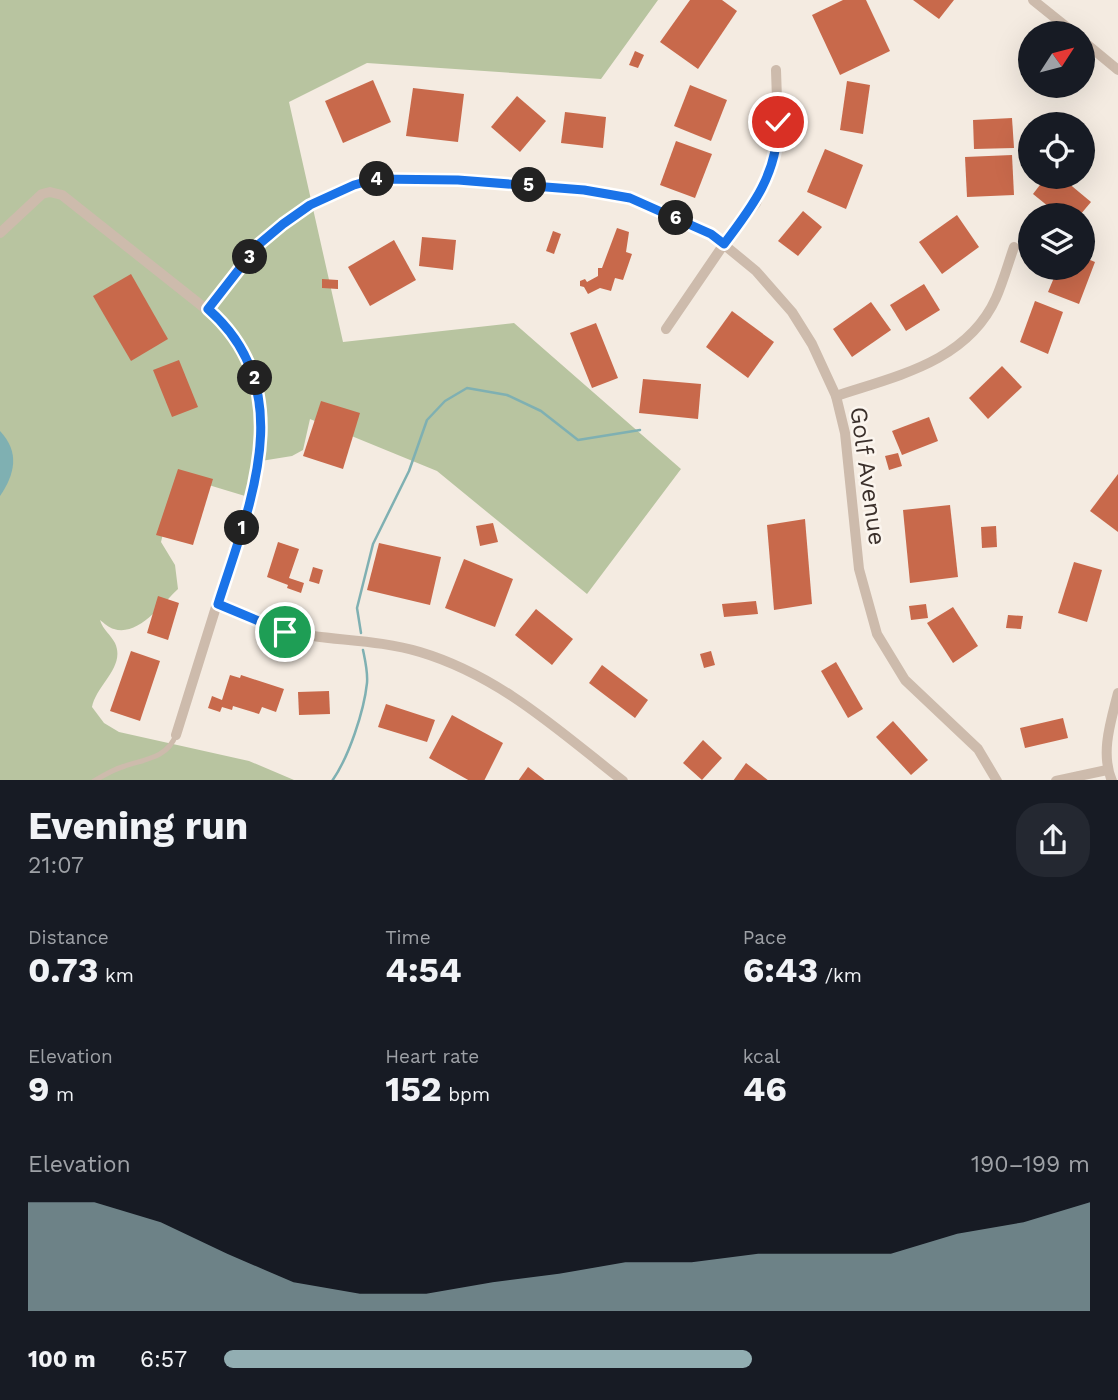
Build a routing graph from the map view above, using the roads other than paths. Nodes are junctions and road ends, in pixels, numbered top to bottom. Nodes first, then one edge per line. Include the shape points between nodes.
1 (1033, 0) edge
2 (1059, 21) edge
3 (1096, 52) edge
4 (776, 70) dead end
5 (1118, 70) edge
6 (0, 233) edge
7 (724, 244) junction
8 (1014, 247) dead end
9 (208, 309) junction
10 (666, 329) dead end
11 (836, 396) junction
12 (218, 604) junction
13 (1118, 694) edge
14 (176, 735) joint
15 (1109, 775) edge
16 (94, 780) edge
17 (623, 780) edge
18 (997, 780) edge
19 (1056, 780) edge

1 - 2 street
3 - 5 street
4 - 7 street via 778,130 771,166 756,203
6 - 9 street via 33,201 50,192 62,194
7 - 9 street, Golf Avenue via 630,198 458,180 376,179 310,205 283,224 258,245
7 - 10 street
7 - 11 street, Golf Avenue via 756,271 792,312
8 - 11 street via 996,298 957,348 929,364
9 - 12 street via 246,354 260,398 262,429 251,495
11 - 18 street, Golf Avenue via 847,446 859,569 877,635 905,680 978,750
12 - 14 street
12 - 17 street via 285,632 421,652 486,678
13 - 15 street via 1108,734
14 - 16 lane via 160,755
15 - 19 street

